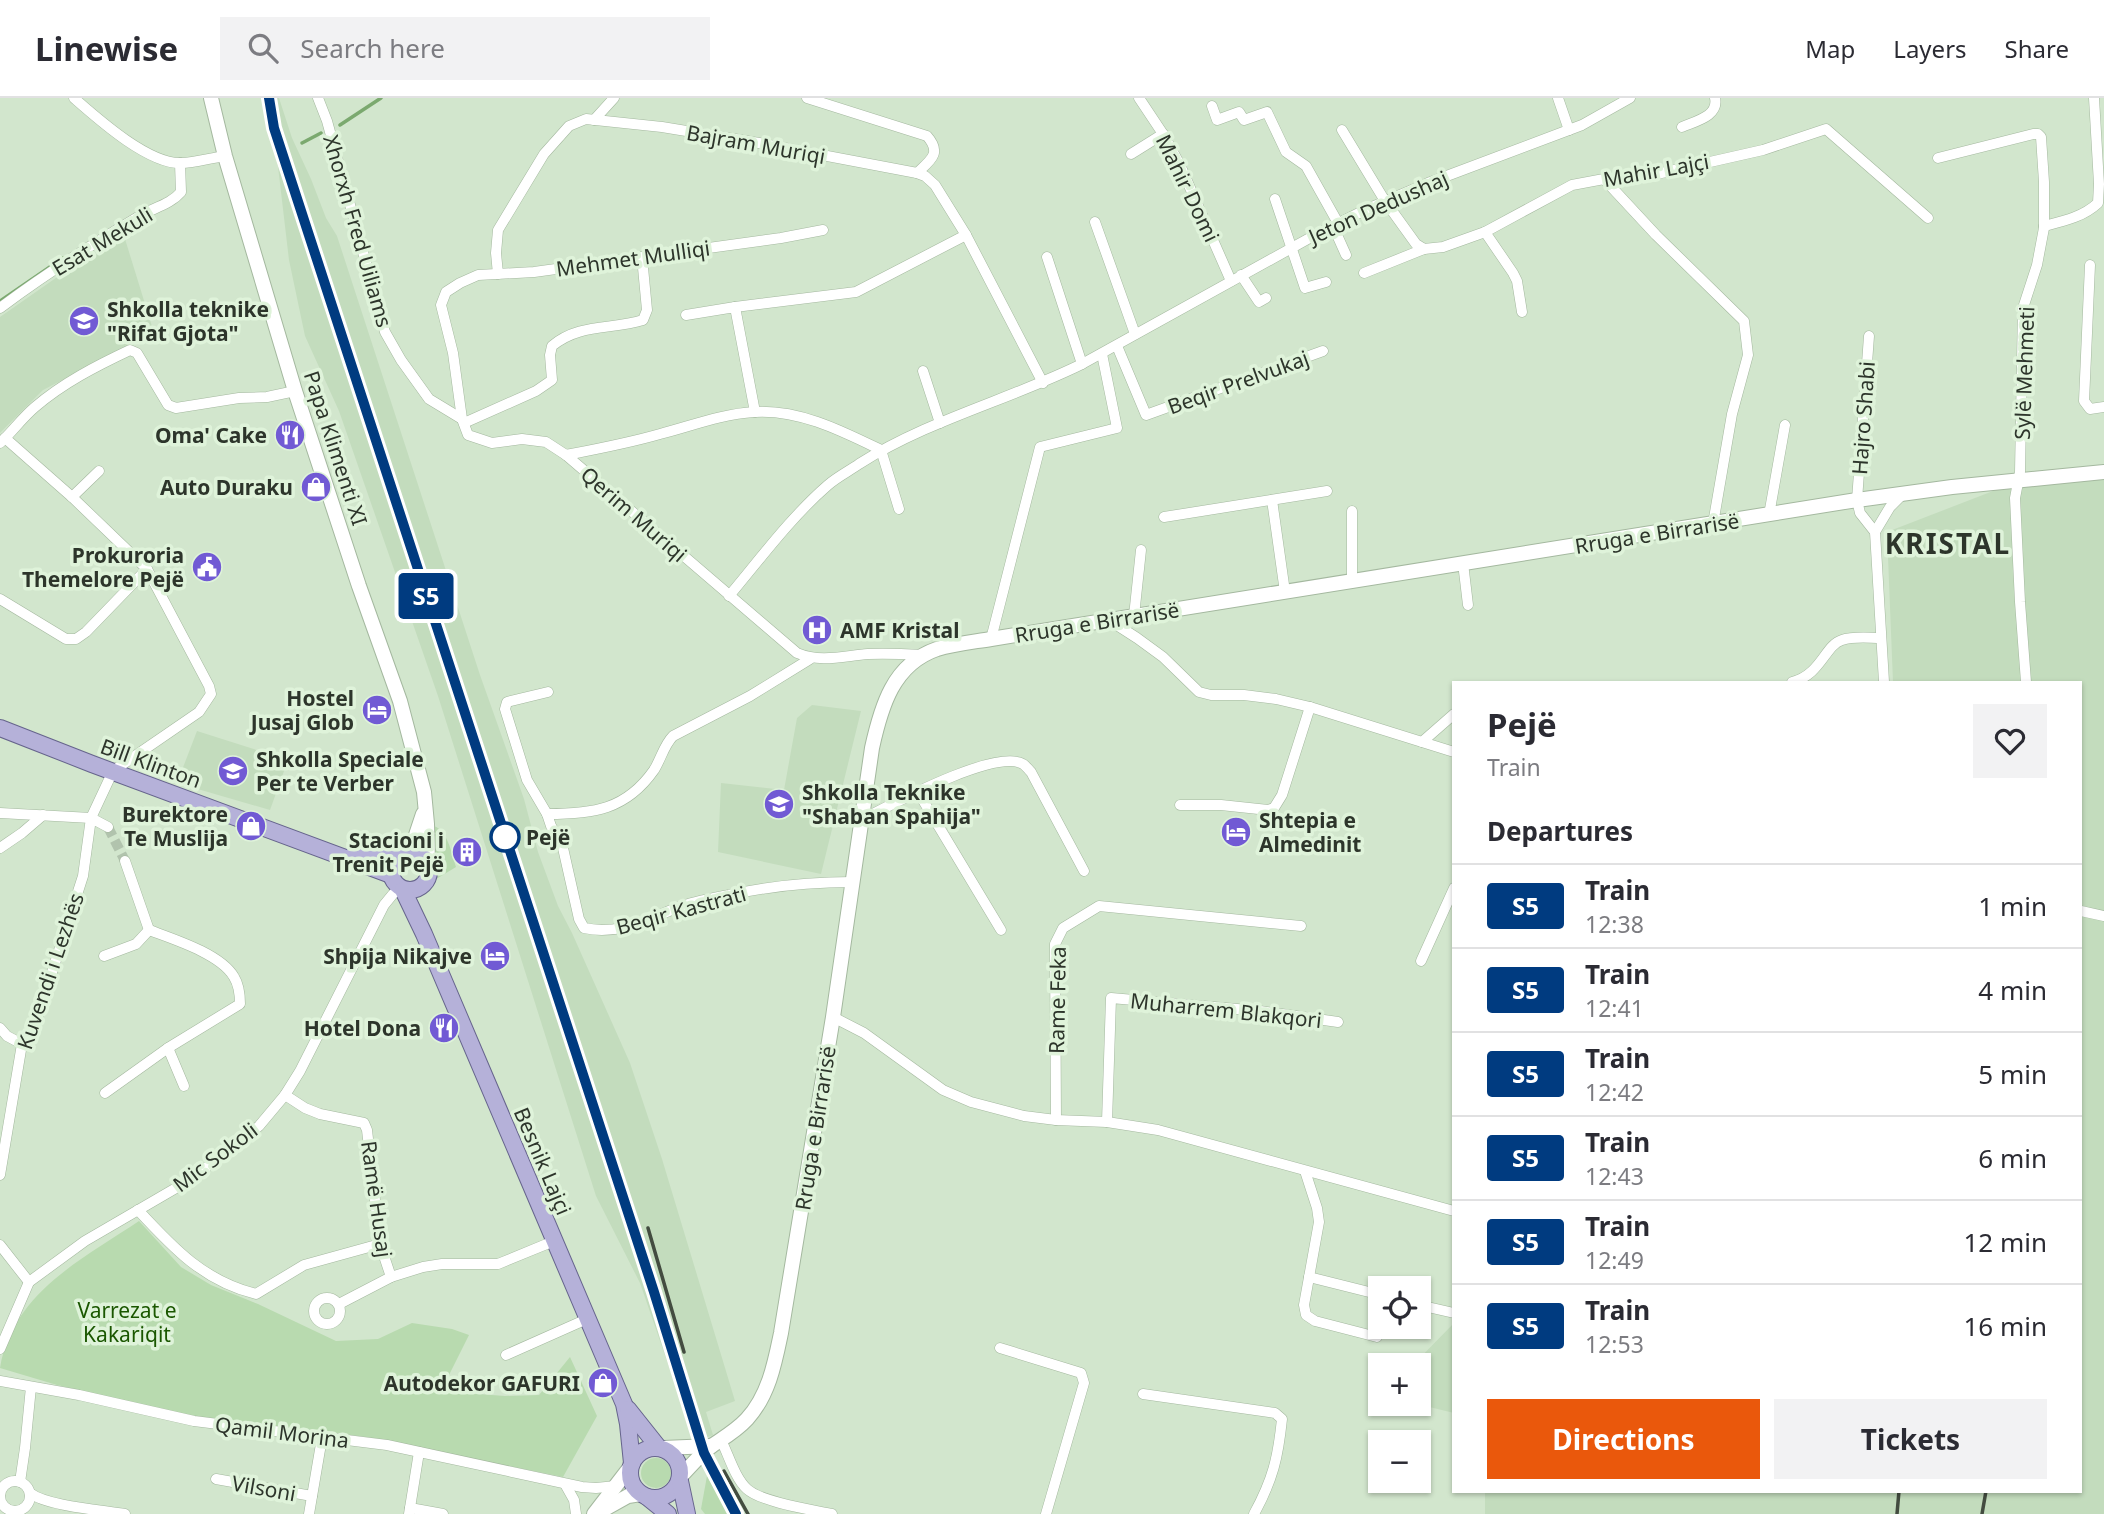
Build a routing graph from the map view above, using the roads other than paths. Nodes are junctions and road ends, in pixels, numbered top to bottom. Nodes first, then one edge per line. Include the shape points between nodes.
1 (74, 98) edge
2 (211, 98) edge
3 (318, 98) edge
4 (614, 98) edge
5 (807, 98) edge
6 (1139, 98) edge
7 (1558, 98) edge
8 (1630, 98) edge
9 (1715, 98) edge
10 (2094, 98) edge
11 (1212, 106) dead end
12 (594, 120) junction
13 (1682, 127) dead end
14 (1342, 130) dead end
15 (1569, 130) junction
16 (1163, 134) junction
17 (1131, 154) dead end
18 (225, 156) junction
19 (1938, 158) dead end
20 (180, 163) junction
21 (917, 173) junction
22 (1604, 179) junction
23 (1275, 199) dead end
24 (1385, 201) junction
25 (1928, 218) dead end
26 (1095, 222) dead end
27 (1336, 225) junction
28 (2044, 226) junction
29 (823, 230) dead end
30 (1485, 232) junction
31 (966, 235) junction
32 (1292, 248) junction
33 (1424, 249) junction
34 (1346, 255) dead end
35 (642, 257) junction
36 (1047, 257) dead end
37 (2090, 265) dead end
38 (1364, 273) dead end
39 (498, 274) junction
40 (1241, 275) junction
41 (1231, 281) junction
42 (1326, 282) dead end
43 (1266, 298) dead end
44 (735, 307) junction
45 (0, 308) edge
46 (1522, 312) dead end
47 (686, 315) dead end
48 (1135, 334) junction
49 (1869, 336) dead end
50 (1117, 346) junction
51 (1323, 351) dead end
52 (1102, 354) junction
53 (1082, 365) junction
54 (923, 371) dead end
55 (1043, 383) junction
56 (295, 391) junction
57 (2104, 407) edge
58 (755, 412) junction
59 (463, 421) junction
60 (940, 423) junction
61 (1785, 425) dead end
62 (3, 441) edge
63 (881, 450) junction
64 (566, 455) junction
65 (99, 471) dead end
66 (2104, 472) edge
67 (2019, 481) junction
68 (1327, 491) dead end
69 (1903, 494) junction
70 (72, 497) junction
71 (1272, 500) junction
72 (1857, 500) junction
73 (899, 509) dead end
74 (1352, 511) dead end
75 (1769, 515) junction
76 (1164, 517) dead end
77 (1713, 524) junction
78 (1875, 532) junction
79 (1141, 550) dead end
80 (1464, 563) junction
81 (147, 569) junction
82 (1352, 581) junction
83 (1285, 592) junction
84 (729, 596) junction
85 (0, 599) edge
86 (1468, 605) dead end
87 (1134, 616) junction
88 (1110, 620) junction
89 (1881, 638) junction
90 (991, 639) junction
91 (923, 655) junction
92 (810, 659) junction
93 (1796, 681) edge
94 (1884, 681) edge
95 (2026, 681) edge
96 (548, 692) dead end
97 (1310, 707) junction
98 (1452, 716) edge
99 (0, 727) edge
100 (1422, 741) junction
101 (1452, 751) edge
102 (113, 771) junction
103 (918, 792) junction
104 (1180, 805) dead end
105 (425, 809) junction
106 (0, 813) edge
107 (547, 814) junction
108 (43, 815) junction
109 (91, 818) junction
110 (861, 820) junction
111 (108, 827) tunnel mouth
112 (0, 848) edge
113 (327, 852) junction
114 (401, 854) junction
115 (125, 861) tunnel mouth
116 (428, 863) junction
117 (1084, 871) dead end
118 (852, 881) junction
119 (397, 883) junction
120 (425, 884) junction
121 (1452, 892) edge
122 (2082, 911) edge
123 (2104, 916) edge
124 (1301, 926) dead end
125 (149, 930) junction
126 (1001, 930) dead end
127 (424, 934) junction
128 (104, 956) dead end
129 (1421, 961) dead end
130 (833, 1017) junction
131 (1338, 1021) dead end
132 (0, 1028) edge
133 (22, 1044) junction
134 (168, 1048) junction
135 (184, 1086) dead end
136 (105, 1093) dead end
137 (285, 1095) junction
138 (1056, 1120) junction
139 (1107, 1122) junction
140 (1305, 1171) junction
141 (0, 1175) edge
142 (138, 1210) junction
143 (1452, 1210) edge
144 (554, 1241) junction
145 (380, 1244) junction
146 (0, 1245) edge
147 (391, 1277) junction
148 (1309, 1277) junction
149 (29, 1282) junction
150 (1368, 1292) edge
151 (339, 1304) dead end
152 (1431, 1307) edge
153 (1452, 1312) edge
154 (587, 1319) junction
155 (1368, 1336) edge
156 (1000, 1348) dead end
157 (0, 1349) edge
158 (506, 1355) dead end
159 (0, 1381) edge
160 (31, 1387) junction
161 (1143, 1394) dead end
162 (624, 1404) junction
163 (322, 1438) junction
164 (716, 1443) junction
165 (661, 1448) junction
166 (419, 1452) junction
167 (632, 1464) junction
168 (680, 1478) junction
169 (216, 1479) dead end
170 (20, 1482) junction
171 (565, 1484) junction
172 (616, 1486) junction
173 (30, 1493) junction
174 (0, 1494) edge
175 (645, 1495) junction
176 (312, 1496) junction
177 (26, 1511) edge
178 (409, 1511) edge
179 (6, 1512) edge
180 (125, 1514) edge
181 (309, 1514) edge
182 (443, 1514) edge
183 (576, 1514) edge
184 (596, 1514) edge
185 (668, 1514) edge
186 (687, 1514) edge
187 (832, 1514) edge
188 (1045, 1514) edge
189 (1254, 1514) edge

1 - 20 street via 132,144 162,160
2 - 18 street, Papa Klimenti XI
3 - 59 street, Xhorxh Fred Uiliams via 385,332 429,398
4 - 12 street, Bajram Muriqi
5 - 21 street via 927,136 934,153
6 - 16 street, Mahir Domi
7 - 15 street
8 - 15 street, Jeton Dedushaj
9 - 13 street via 1712,113
10 - 28 street via 2098,203 2071,219
11 - 27 street via 1217,120 1239,112 1244,120 1267,112 1286,152 1306,166
12 - 21 street, Bajram Muriqi via 731,138
12 - 39 street, Bajram Muriqi via 569,125 544,155 498,230
14 - 24 street
15 - 24 street, Jeton Dedushaj
16 - 17 street
16 - 41 street, Mahir Domi
18 - 20 street
18 - 56 street, Papa Klimenti XI
19 - 28 street, Sylë Mehmeti via 2038,134
20 - 45 street, Esat Mekuli via 181,192 176,198 64,262
21 - 31 street via 935,185
22 - 25 street, Mahir Lajçi via 1648,176 1751,153 1826,129
22 - 30 street, Mahir Lajçi via 1573,185
22 - 77 street via 1744,321 1748,355 1732,414
23 - 32 street
24 - 27 street, Jeton Dedushaj
24 - 33 street
26 - 48 street
27 - 32 street, Jeton Dedushaj
27 - 34 street
28 - 67 street, Sylë Mehmeti via 2023,308
29 - 35 street, Mehmet Mulliqi
30 - 33 street, Mahir Lajçi
30 - 46 street via 1517,281
31 - 44 street via 856,292
31 - 55 street
32 - 40 street, Jeton Dedushaj
32 - 42 street via 1305,288
33 - 38 street, Mahir Lajçi
35 - 39 street, Mehmet Mulliqi
35 - 59 street via 648,310 643,320 593,327 559,340 550,355 552,380
36 - 53 street
37 - 57 street via 2084,401 2091,409
39 - 59 street, Mehmet Mulliqi via 478,275 446,292 441,305
40 - 41 street, Jeton Dedushaj
40 - 43 street via 1259,302
41 - 48 street, Jeton Dedushaj
44 - 47 street
44 - 58 street
48 - 50 street, Jeton Dedushaj
49 - 72 street, Hajro Shabi
50 - 51 street, Beqir Prelvukaj via 1146,415
50 - 52 street, Jeton Dedushaj
52 - 53 street, Jeton Dedushaj
52 - 90 street via 1117,428 1040,447
53 - 55 street, Jeton Dedushaj
54 - 60 street
55 - 60 street, Jeton Dedushaj
56 - 62 street via 176,408 168,405 137,353 130,350 61,387
56 - 105 street, Papa Klimenti XI via 400,701
58 - 63 street via 814,421
58 - 64 street
59 - 64 street, Qerim Muriqi via 468,435 492,443 546,442
60 - 63 street, Jeton Dedushaj
61 - 75 street
62 - 70 street
63 - 73 street
63 - 84 street, Jeton Dedushaj via 829,484
64 - 84 street, Qerim Muriqi
65 - 70 street
66 - 67 street, Rruga e Birrarisë
67 - 69 street, Rruga e Birrarisë
67 - 95 street, Sylë Mehmeti via 2015,498
68 - 71 street
69 - 72 street, Rruga e Birrarisë
69 - 78 street
70 - 81 street
71 - 76 street
71 - 83 street
72 - 75 street, Rruga e Birrarisë
72 - 78 street via 1860,513
74 - 82 street
75 - 77 street, Rruga e Birrarisë
77 - 80 street, Rruga e Birrarisë
78 - 89 street
79 - 87 street
80 - 82 street, Rruga e Birrarisë
80 - 86 street
81 - 85 street via 76,639 66,639
81 - 102 street via 211,694 199,712
82 - 83 street, Rruga e Birrarisë
83 - 87 street, Rruga e Birrarisë
84 - 92 street, Qerim Muriqi
87 - 88 street, Rruga e Birrarisë
88 - 90 street, Rruga e Birrarisë
88 - 97 street via 1163,657 1199,692
89 - 93 street via 1843,639 1812,673
89 - 94 street
90 - 91 street, Rruga e Birrarisë
91 - 92 street
91 - 110 street, Rruga e Birrarisë via 897,678 882,707
92 - 107 street via 673,736 655,768 622,802 591,812
96 - 107 street, Beqir Kastrati via 506,702 505,709 527,780
97 - 100 street
97 - 104 street via 1274,808
98 - 100 street
99 - 102 main road, Bill Klinton
100 - 101 street
102 - 109 street, Kuvendi i Lezhës
102 - 113 main road, Bill Klinton
103 - 110 street
103 - 117 street via 993,764 1023,764
103 - 126 street
105 - 114 street via 415,838
105 - 116 street, Papa Klimenti XI
106 - 108 street
107 - 118 street, Beqir Kastrati via 563,848 584,928 630,927 683,906 785,885
108 - 109 street
108 - 112 street
109 - 111 street
109 - 133 street, Kuvendi i Lezhës via 83,876 36,1022
110 - 118 street, Rruga e Birrarisë
113 - 114 main road, Bill Klinton via 371,857
113 - 119 main road, Bill Klinton
114 - 116 main road via 415,853
114 - 119 main road via 392,864
115 - 125 street
116 - 120 main road, Papa Klimenti XI
118 - 130 street, Rruga e Birrarisë
119 - 120 main road via 415,890
119 - 127 main road, Besnik Lajçi
119 - 137 street, Mic Sokoli
120 - 127 main road, Besnik Lajçi
121 - 129 street
122 - 123 street
124 - 138 street, Rame Feka via 1099,906 1063,928 1055,944
125 - 128 street via 136,944
125 - 134 street via 225,965 239,991 240,1004
127 - 144 main road, Besnik Lajçi
130 - 138 street via 864,1033 943,1090 971,1102
130 - 164 street, Rruga e Birrarisë via 773,1369 755,1410
131 - 139 street, Muharrem Blakqori via 1111,998
132 - 133 street
133 - 141 street, Kuvendi i Lezhës
134 - 135 street
134 - 136 street
137 - 142 street, Mic Sokoli via 259,1126 227,1153
137 - 145 street, Ramë Husaj via 320,1114 364,1123
138 - 139 street
139 - 140 street via 1158,1130
140 - 143 street
140 - 148 street via 1319,1222
142 - 145 street via 196,1267 222,1283 256,1294 304,1265
142 - 149 street, Mic Sokoli
144 - 147 street via 498,1264 423,1266
144 - 154 main road, Besnik Lajçi
145 - 147 street, Ramë Husaj
146 - 149 street
147 - 151 street
148 - 150 street
148 - 155 street via 1306,1315
149 - 157 street
152 - 153 street
154 - 158 street
154 - 162 main road, Besnik Lajçi
156 - 188 street via 1081,1373 1084,1382
159 - 160 street, Qamil Morina
160 - 163 street, Qamil Morina via 194,1421
160 - 170 street
161 - 189 street via 1275,1413 1282,1419 1269,1486
162 - 165 main road, Besnik Lajçi
162 - 167 main road, Besnik Lajçi
163 - 166 street, Qamil Morina
163 - 176 street, Vilsoni
164 - 165 street
164 - 168 street, Rruga e Birrarisë
164 - 187 street via 747,1489 759,1497
165 - 167 main road via 643,1451
165 - 168 main road via 678,1461
166 - 171 street, Qamil Morina
166 - 178 street
167 - 172 street
167 - 175 main road via 633,1484
168 - 175 main road via 677,1487 661,1498
168 - 186 main road
169 - 176 street, Vilsoni
170 - 173 street
170 - 174 street via 10,1482
171 - 172 street, Qamil Morina
171 - 183 street
172 - 184 street
173 - 177 street
173 - 180 street via 56,1503
174 - 179 street
175 - 184 street via 628,1496
175 - 185 main road
176 - 181 street, Vilsoni
177 - 179 street
178 - 182 street

